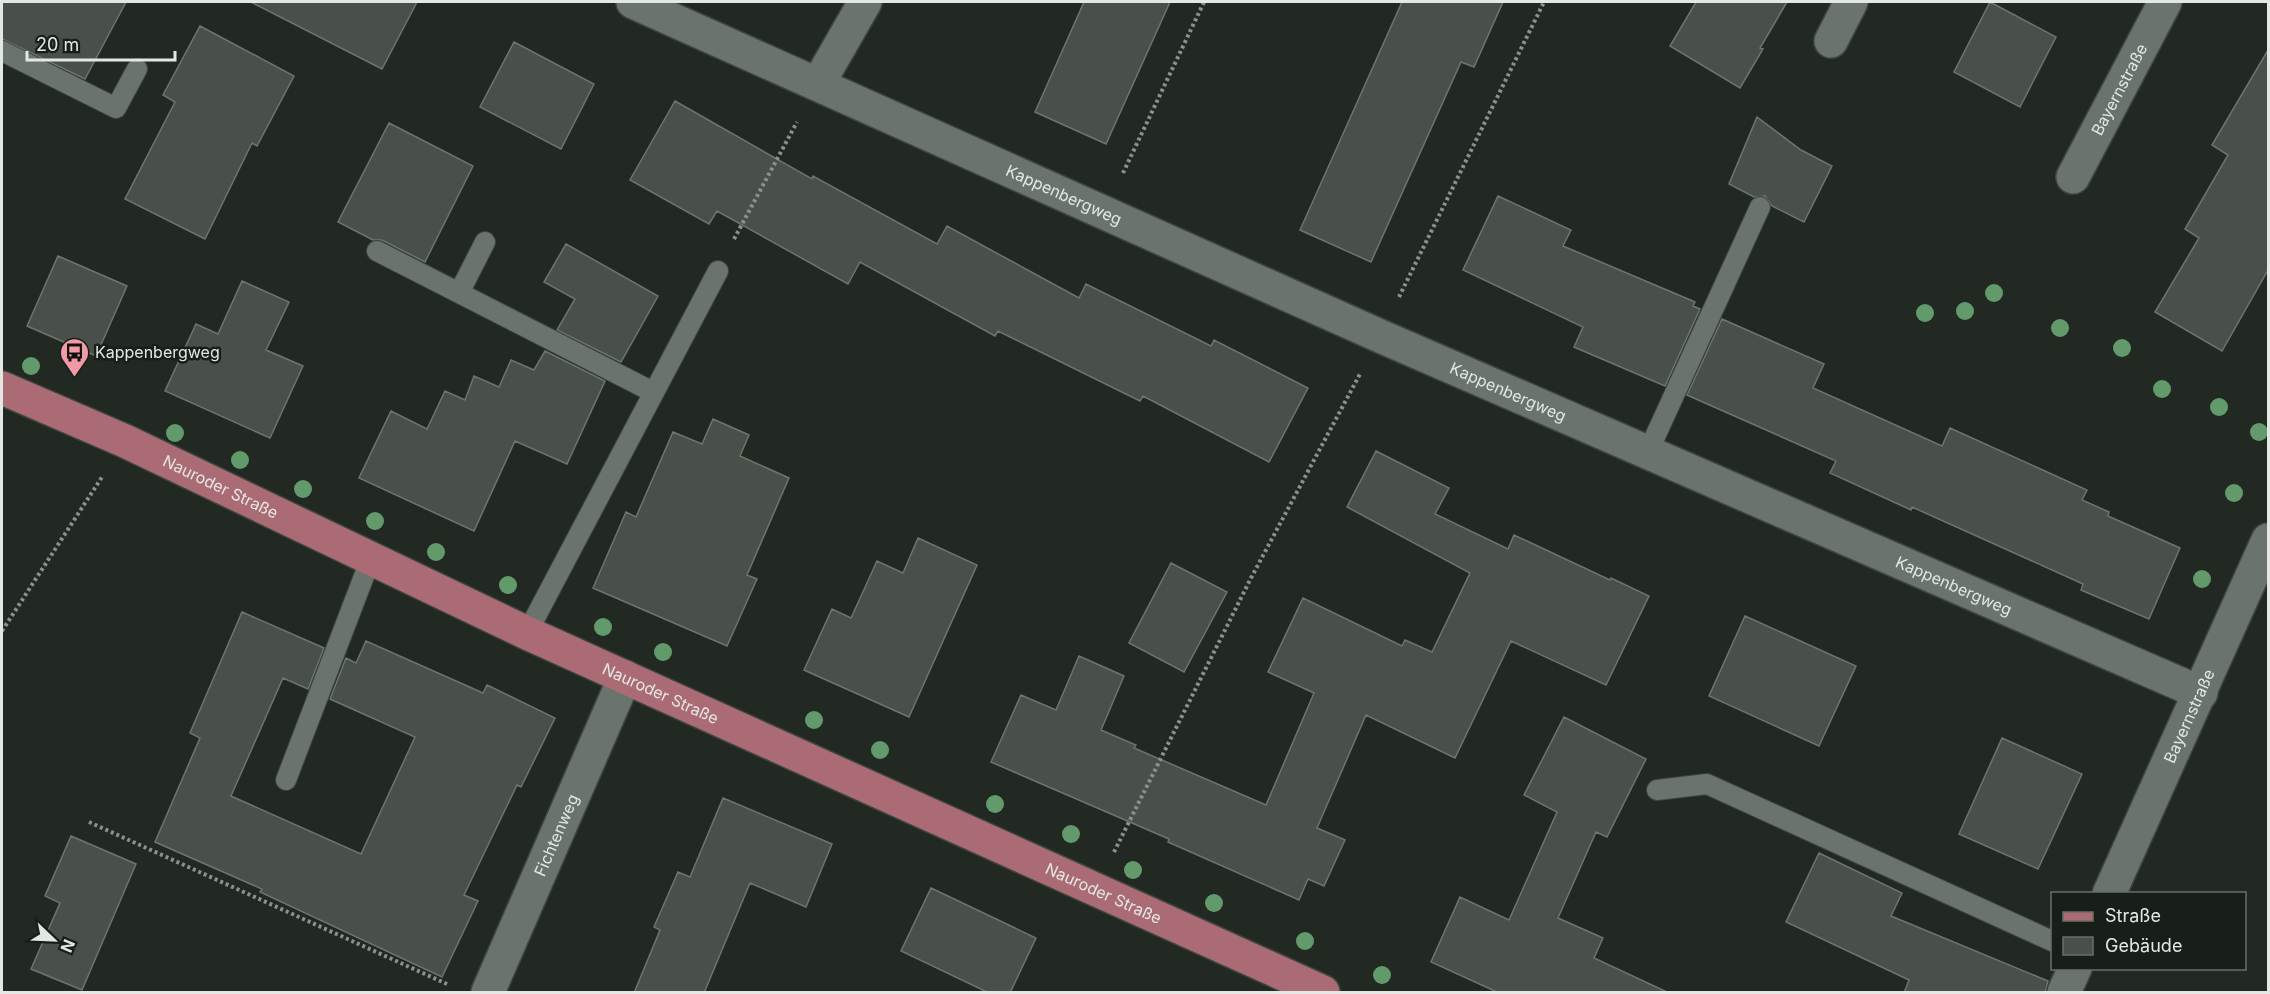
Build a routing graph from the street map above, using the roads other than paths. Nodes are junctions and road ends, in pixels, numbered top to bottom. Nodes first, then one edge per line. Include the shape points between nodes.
1 (633, 2) edge
2 (866, 2) edge
3 (1851, 2) edge
4 (2165, 2) edge
5 (1831, 41) dead end
6 (2, 51) edge
7 (137, 69) dead end
8 (818, 84) junction
9 (2073, 177) dead end
10 (1760, 207) dead end
11 (485, 242) dead end
12 (377, 250) dead end
13 (718, 271) road end
14 (459, 293) junction
15 (2, 388) edge
16 (653, 392) junction
17 (1648, 452) junction
18 (2268, 540) edge
19 (371, 558) junction
20 (527, 633) junction
21 (625, 677) junction
22 (2201, 693) junction
23 (286, 780) dead end
24 (1657, 790) dead end
25 (2110, 892) edge
26 (2051, 941) edge
27 (2075, 970) edge
28 (488, 993) edge
29 (1323, 993) edge
30 (2064, 993) edge

1 - 8 street, Kappenbergweg
2 - 8 street
3 - 5 street
4 - 9 street, Bayernstraße
6 - 7 lane via 116,108
8 - 17 street, Kappenbergweg
10 - 17 lane
11 - 14 lane
12 - 14 lane
13 - 16 lane
14 - 16 lane
15 - 19 main road, Nauroder Straße via 125,441
16 - 20 lane
17 - 22 street, Kappenbergweg
18 - 22 street, Bayernstraße
19 - 20 main road, Nauroder Straße
19 - 23 lane
20 - 21 main road, Nauroder Straße
21 - 28 street, Fichtenweg
21 - 29 main road, Nauroder Straße
22 - 25 street, Bayernstraße
24 - 26 lane via 1707,784
27 - 30 street

